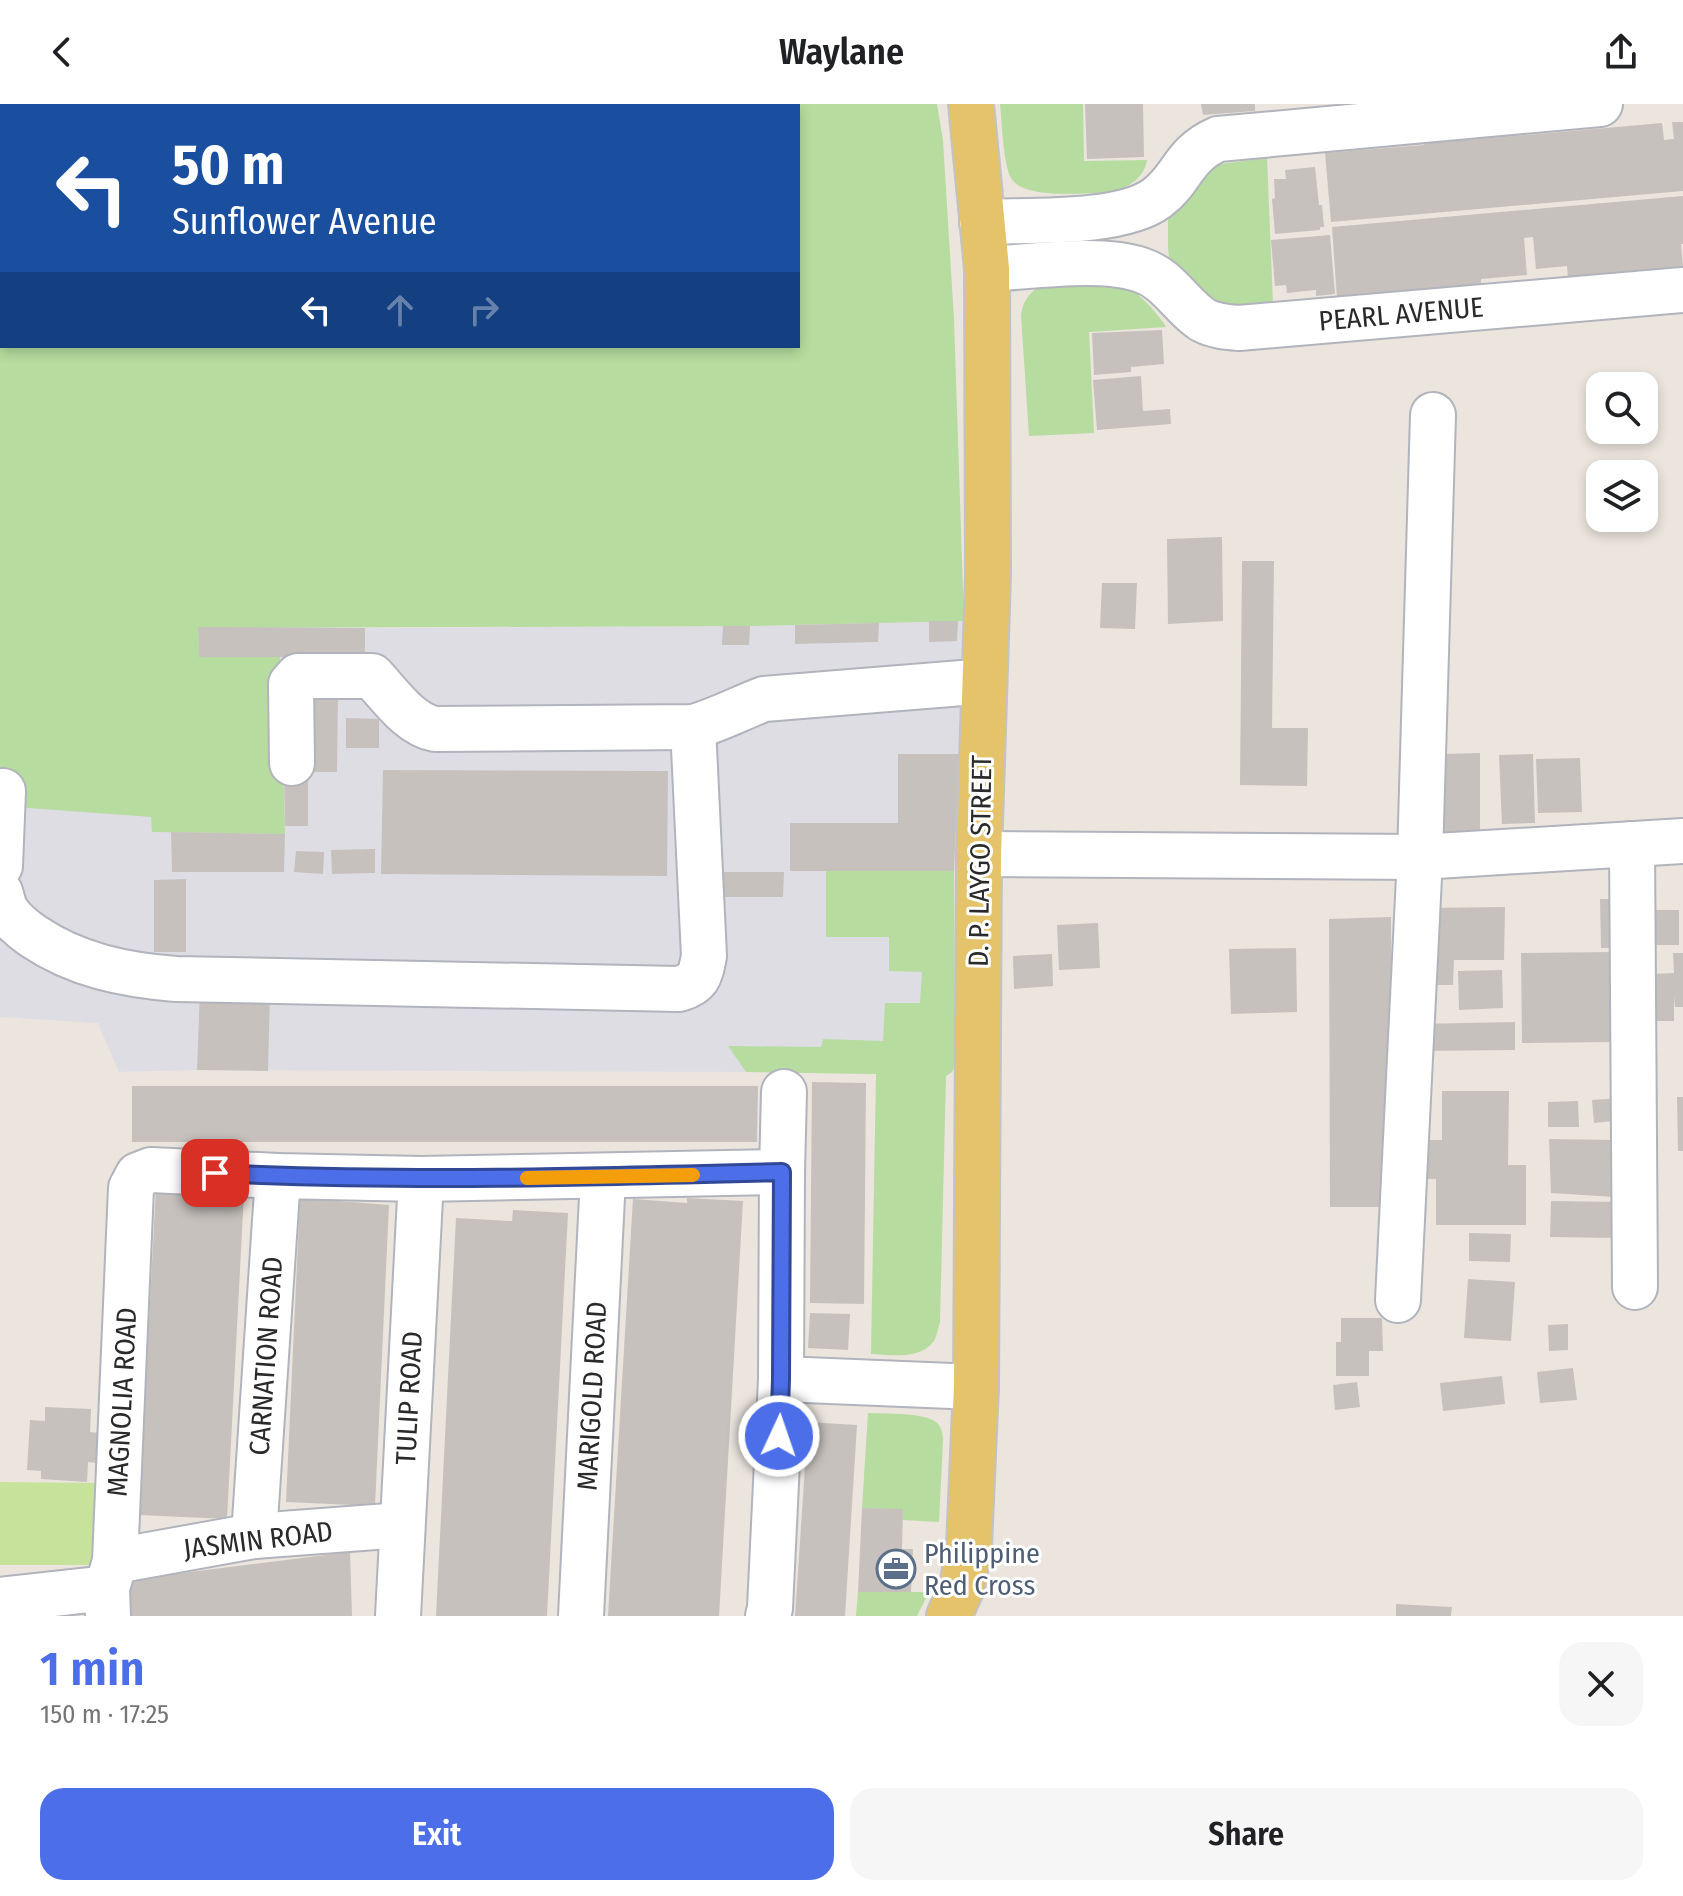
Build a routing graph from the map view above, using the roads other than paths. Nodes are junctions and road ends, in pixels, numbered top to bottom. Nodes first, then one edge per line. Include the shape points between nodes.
1 (971, 104) edge
2 (1600, 104) edge
3 (1138, 209) junction
4 (982, 222) junction
5 (987, 269) junction
6 (1139, 269) junction
7 (1683, 290) edge
8 (1433, 415) dead end
9 (983, 685) junction
10 (693, 727) junction
11 (292, 763) dead end
12 (3, 791) dead end
13 (1683, 841) edge
14 (1632, 844) junction
15 (979, 854) junction
16 (1420, 857) junction
17 (0, 866) edge
18 (0, 892) edge
19 (784, 1092) dead end
20 (782, 1172) junction
21 (278, 1176) junction
22 (603, 1177) junction
23 (421, 1179) junction
24 (1635, 1287) dead end
25 (1398, 1300) dead end
26 (781, 1379) junction
27 (976, 1387) junction
28 (402, 1525) junction
29 (254, 1536) junction
30 (110, 1588) edge
31 (0, 1600) edge
32 (398, 1616) edge
33 (581, 1616) edge
34 (768, 1616) edge
35 (949, 1616) edge

1 - 4 main road, D. P. LAYGO STREET
2 - 3 street via 1218,139 1199,149 1160,196
3 - 4 street via 1097,218
3 - 6 street
4 - 5 main road, D. P. LAYGO STREET
5 - 6 street via 1098,263
5 - 9 main road, D. P. LAYGO STREET
6 - 7 street, PEARL AVENUE via 1163,281 1205,321 1239,328
8 - 16 street
9 - 10 street via 764,699
9 - 15 main road, D. P. LAYGO STREET
10 - 11 street via 435,729 415,721 372,676 298,676 291,684
10 - 18 street via 704,956 701,974 679,989 145,976 82,962 48,946 16,922
12 - 17 street
13 - 14 street
14 - 16 street
14 - 24 street
15 - 16 street
15 - 27 main road, D. P. LAYGO STREET
16 - 25 street
19 - 20 street
20 - 22 street
20 - 26 street
21 - 23 street
21 - 29 street, CARNATION ROAD
21 - 30 street, MAGNOLIA ROAD via 151,1170 138,1175 131,1188
22 - 23 street
22 - 33 street, MARIGOLD ROAD
23 - 28 street, TULIP ROAD
26 - 27 street
26 - 34 street
27 - 35 main road, D. P. LAYGO STREET via 969,1546 962,1587
28 - 29 street, JASMIN ROAD
28 - 32 street, TULIP ROAD
29 - 30 street, JASMIN ROAD
30 - 31 street, JASMIN ROAD

